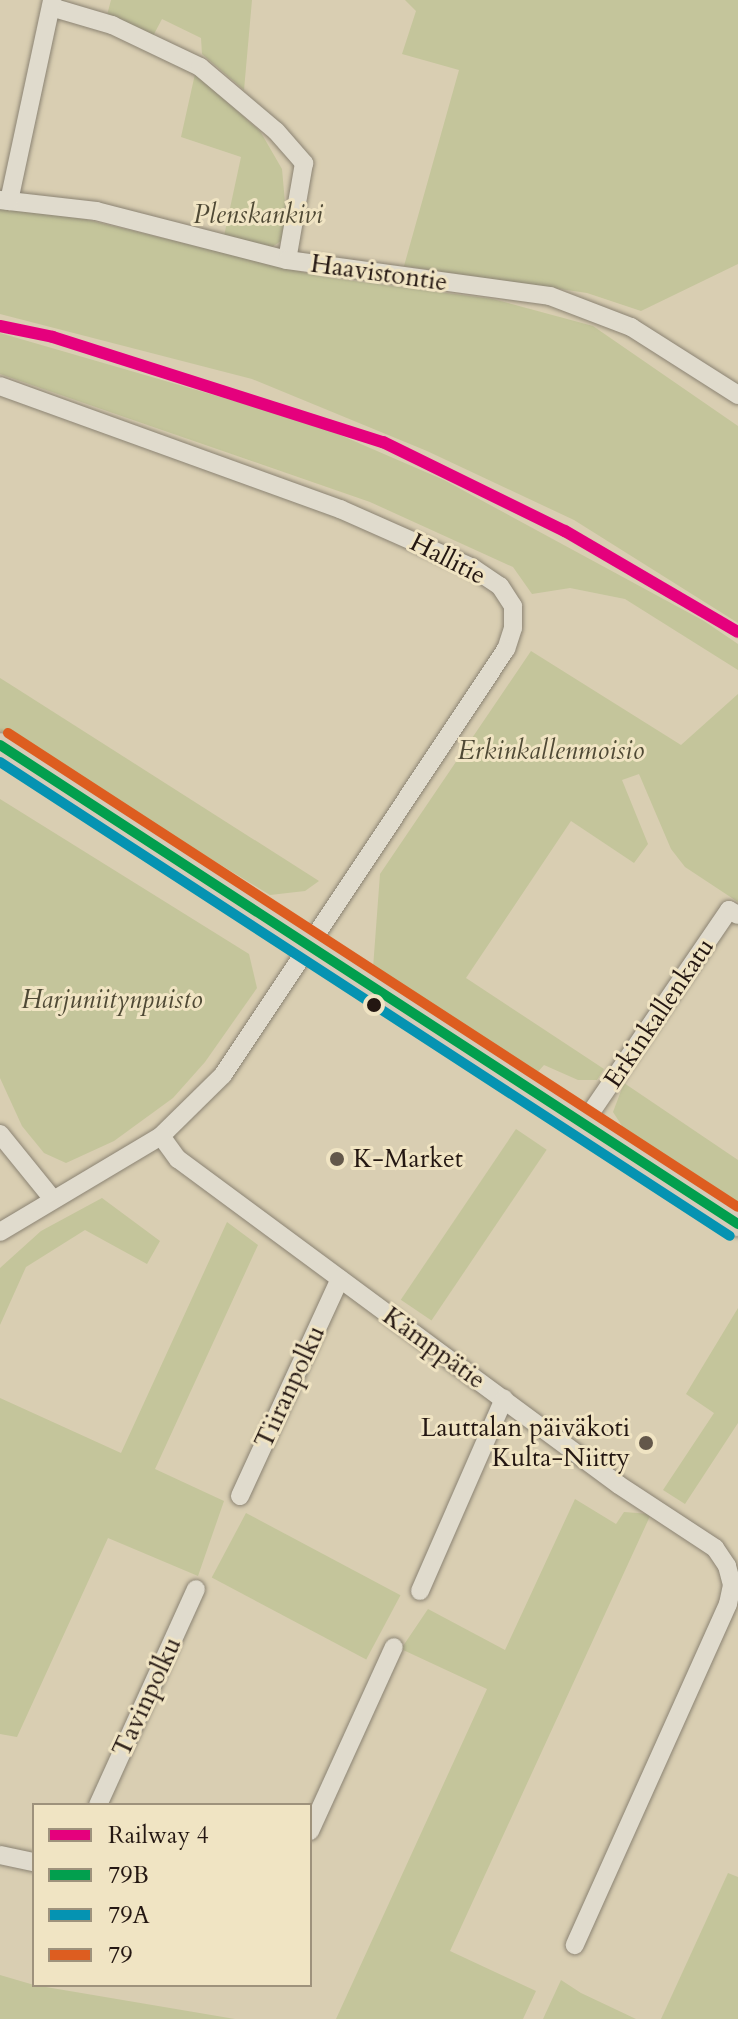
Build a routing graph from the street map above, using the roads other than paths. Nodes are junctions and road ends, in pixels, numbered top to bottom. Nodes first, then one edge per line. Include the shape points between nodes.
1 (51, 4) edge
2 (5, 200) edge
3 (287, 260) junction
4 (0, 386) edge
5 (738, 395) edge
6 (0, 745) edge
7 (738, 915) edge
8 (310, 944) junction
9 (583, 1124) junction
10 (0, 1134) edge
11 (161, 1136) junction
12 (51, 1197) junction
13 (738, 1224) edge
14 (0, 1232) edge
15 (340, 1279) junction
16 (504, 1399) junction
17 (240, 1496) dead end
18 (196, 1589) dead end
19 (420, 1591) dead end
20 (394, 1647) dead end
21 (99, 1803) edge
22 (312, 1827) edge
23 (0, 1855) edge
24 (32, 1862) edge
25 (575, 1945) dead end

1 - 2 street
1 - 3 street via 112,25 200,67 276,131 304,163
2 - 3 street, Haavistontie via 96,211
3 - 5 street, Haavistontie via 550,296 631,327
4 - 8 street, Hallitie via 340,509 473,568 500,586 513,606 506,649
6 - 8 main road
7 - 9 street, Erkinkallenkatu via 729,910
8 - 9 main road
8 - 11 street via 223,1075
9 - 13 main road
10 - 12 street
11 - 12 street via 108,1170
11 - 15 street, Kämppätie via 178,1159
12 - 14 street
15 - 16 street, Kämppätie
15 - 17 street, Tiiranpolku
16 - 19 street
16 - 25 street, Kämppätie via 715,1548 732,1585
18 - 21 street, Tavinpolku
20 - 22 street
23 - 24 street

